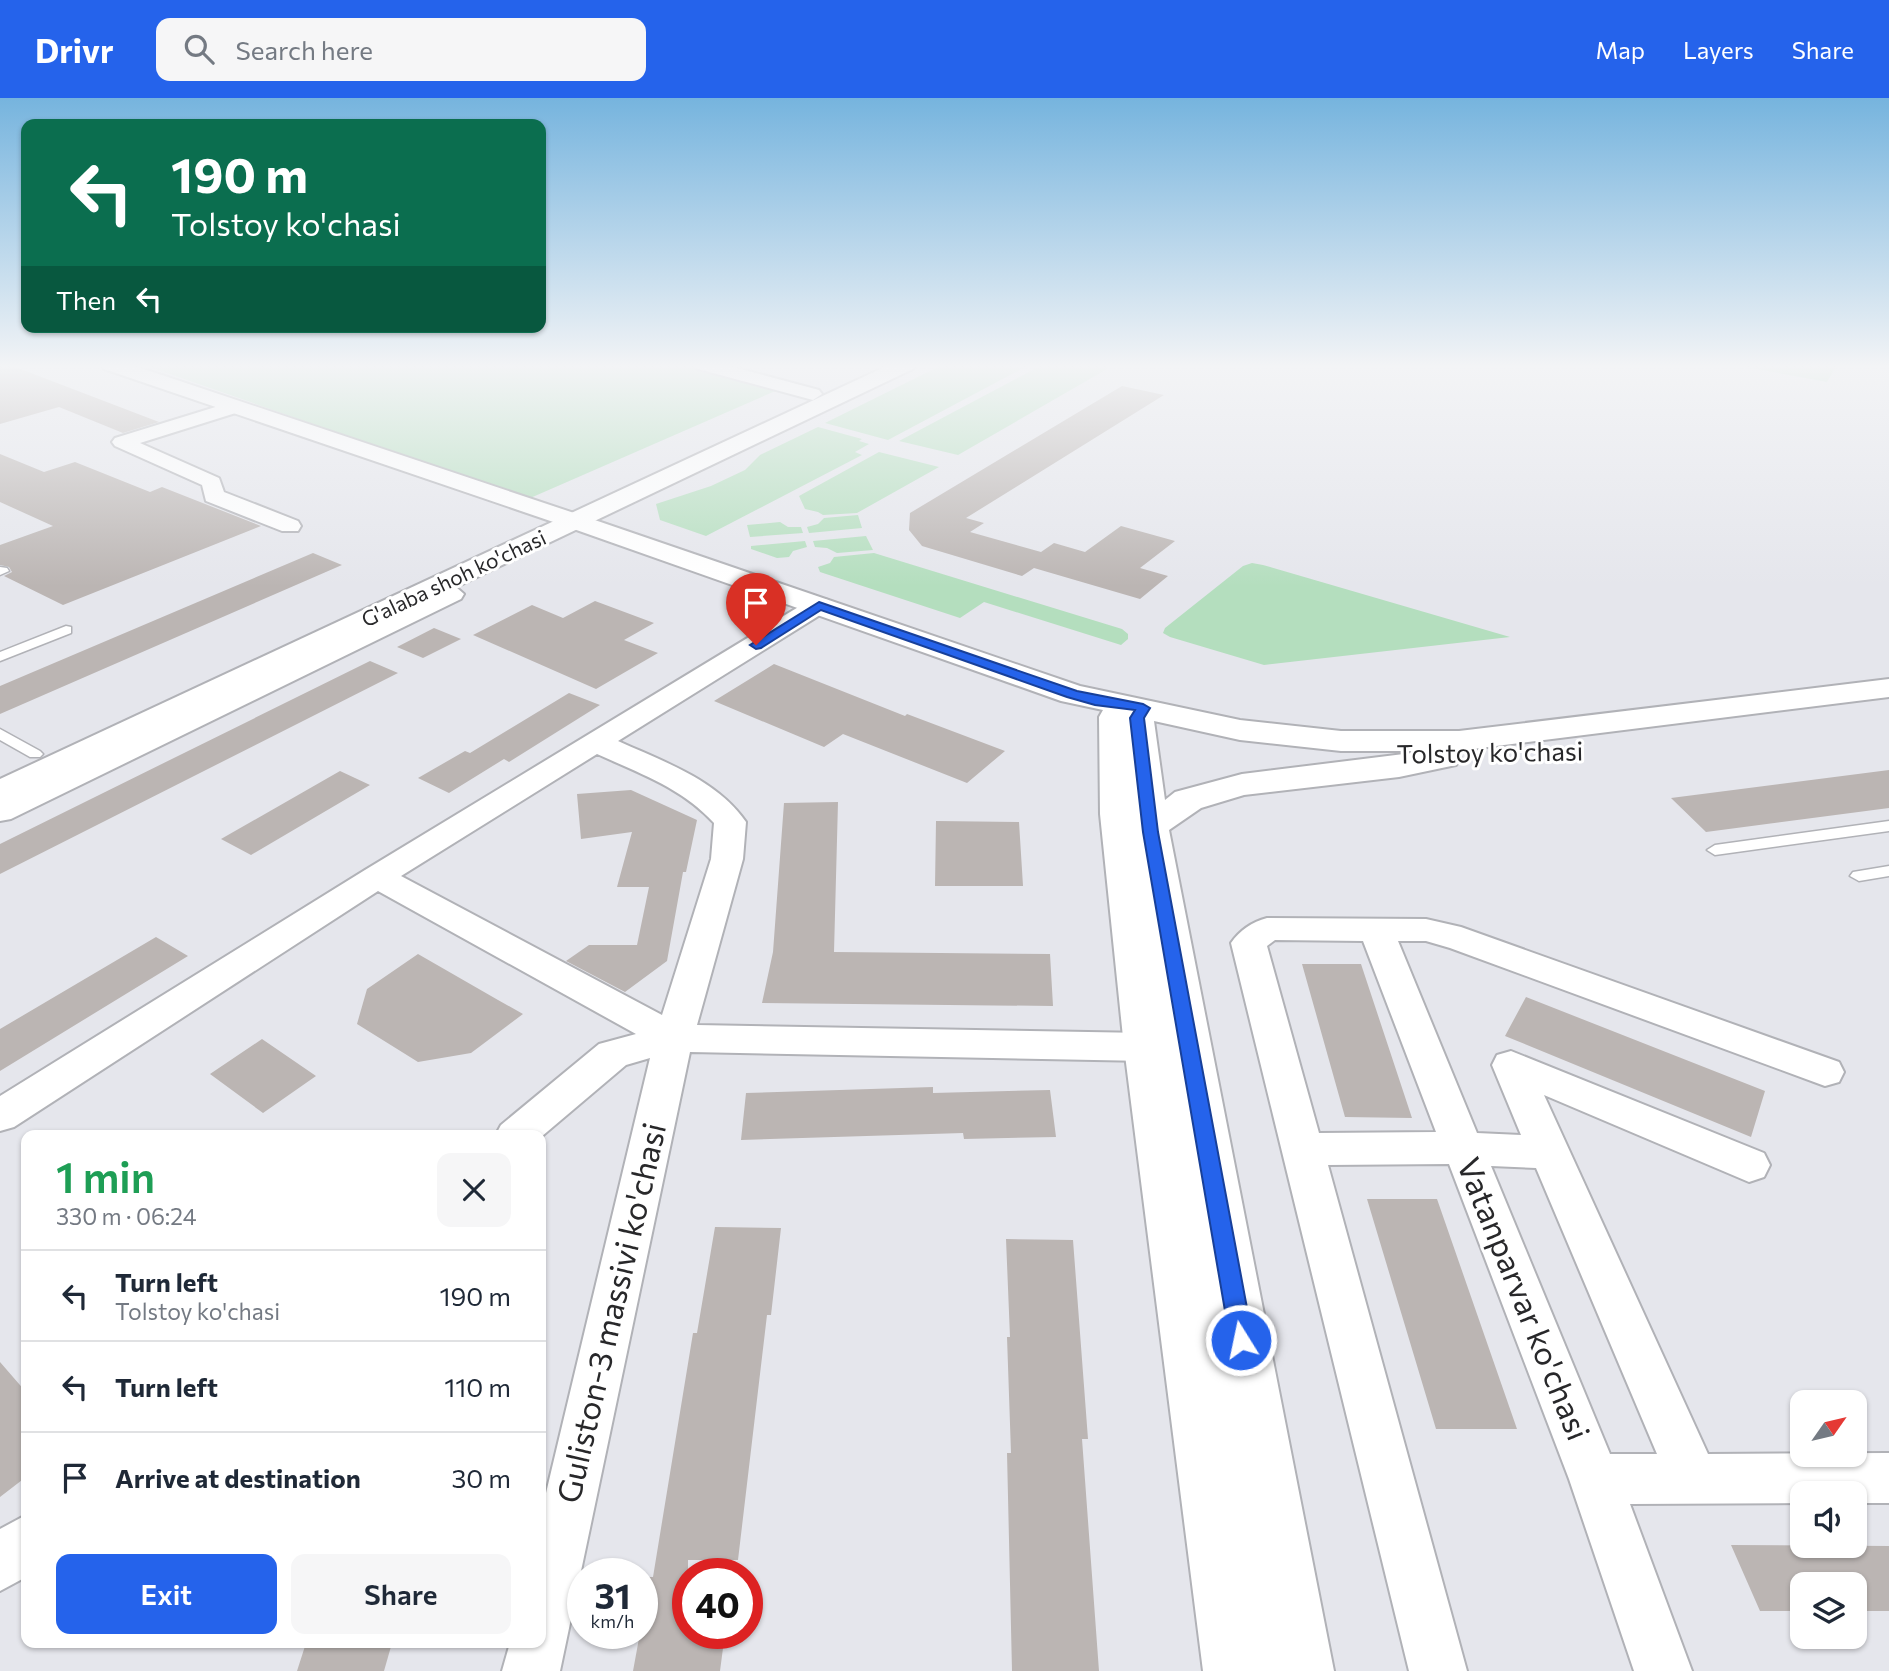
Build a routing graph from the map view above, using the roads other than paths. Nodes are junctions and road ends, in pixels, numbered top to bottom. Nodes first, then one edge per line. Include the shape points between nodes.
1 (134, 438) edge
2 (329, 438) edge
3 (725, 438) edge
4 (743, 438) edge
5 (566, 518) junction
6 (290, 526) dead end
7 (440, 586) junction
8 (819, 606) junction
9 (66, 630) dead end
10 (0, 657) edge
11 (1889, 688) edge
12 (1122, 708) junction
13 (1889, 710) edge
14 (0, 734) edge
15 (597, 743) junction
16 (35, 754) junction
17 (1444, 758) junction
18 (0, 770) edge
19 (0, 792) edge
20 (0, 812) edge
21 (1889, 826) edge
22 (1150, 827) junction
23 (1715, 850) dead end
24 (1889, 871) edge
25 (1859, 876) dead end
26 (377, 877) junction
27 (1377, 930) junction
28 (674, 1038) junction
29 (1146, 1047) junction
30 (1825, 1073) dead end
31 (0, 1116) edge
32 (522, 1130) edge
33 (1463, 1148) junction
34 (1303, 1149) junction
35 (1550, 1153) junction
36 (1749, 1165) dead end
37 (1889, 1478) edge
38 (1595, 1479) junction
39 (1693, 1479) junction
40 (21, 1546) edge
41 (0, 1564) edge
42 (546, 1607) edge
43 (537, 1648) edge
44 (531, 1671) edge
45 (1236, 1671) edge
46 (1301, 1671) edge
47 (1438, 1671) edge
48 (1663, 1671) edge

1 - 6 street via 122,442 212,482 214,496
2 - 5 main road, Tolstoy ko'chasi
3 - 5 main road, G'alaba shoh ko'chasi
4 - 5 main road, G'alaba shoh ko'chasi
5 - 7 main road, G'alaba shoh ko'chasi
5 - 8 main road, Tolstoy ko'chasi
5 - 16 main road, G'alaba shoh ko'chasi
7 - 19 main road, G'alaba shoh ko'chasi
7 - 20 street via 452,594
8 - 12 main road, Tolstoy ko'chasi
8 - 15 street
9 - 10 lane
11 - 12 main road, Tolstoy ko'chasi via 1459,741 1341,741 1240,730
12 - 17 main road, Tolstoy ko'chasi via 1229,741 1310,753
12 - 22 main road
12 - 29 main road via 1118,814
13 - 17 main road, Tolstoy ko'chasi via 1564,755
14 - 16 lane
15 - 26 street
15 - 28 street, Guliston-3 massivi ko'chasi via 707,797 730,822 727,859
16 - 18 main road, G'alaba shoh ko'chasi
17 - 22 main road via 1242,785 1188,800
21 - 23 lane
22 - 46 main road
24 - 25 lane
26 - 28 street
26 - 31 street
27 - 30 street via 1426,930 1461,939
27 - 33 street, Vatanparvar ko'chasi
27 - 34 street via 1267,929 1250,943
28 - 29 street
28 - 32 street via 613,1054
28 - 42 street, Guliston-3 massivi ko'chasi
29 - 45 main road
33 - 34 street
33 - 35 street
33 - 38 street, Vatanparvar ko'chasi
34 - 47 street
35 - 36 street via 1511,1065
35 - 39 street
37 - 39 street
38 - 39 street
38 - 48 street, Vatanparvar ko'chasi
40 - 41 street
43 - 44 street

